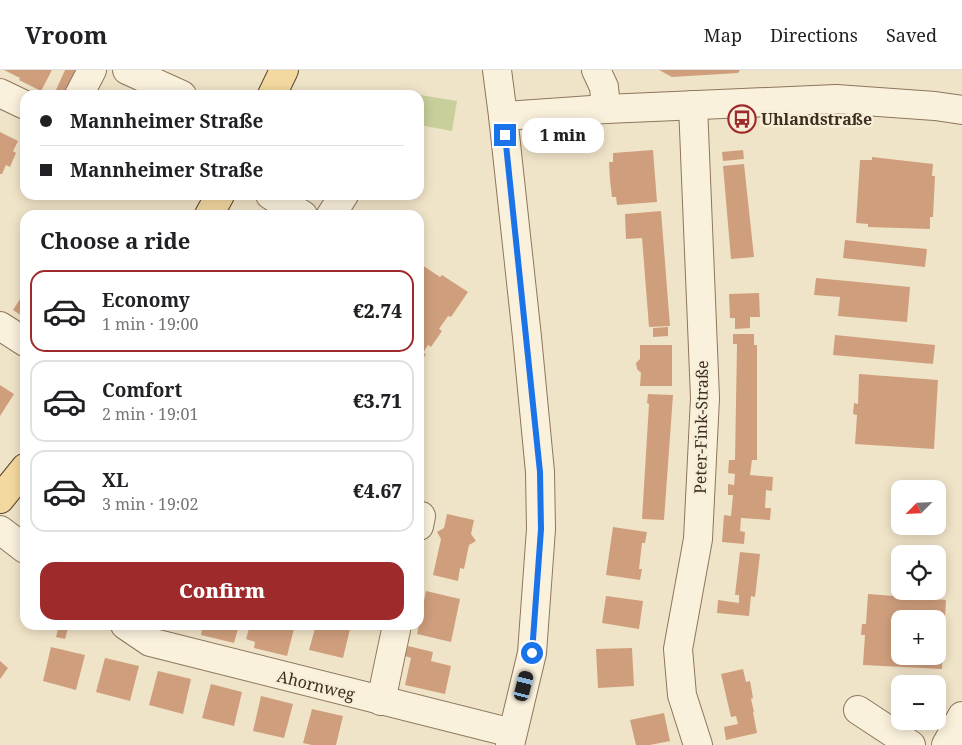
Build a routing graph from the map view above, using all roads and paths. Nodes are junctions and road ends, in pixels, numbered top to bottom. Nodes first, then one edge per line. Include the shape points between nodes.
1 (92, 70) edge
2 (127, 70) edge
3 (284, 70) edge
4 (497, 70) edge
5 (596, 70) edge
6 (175, 85) edge
7 (82, 90) edge
8 (274, 90) edge
9 (0, 93) edge
10 (20, 103) edge
11 (693, 105) junction
12 (606, 109) junction
13 (962, 110) edge
14 (503, 116) junction
15 (278, 200) edge
16 (296, 210) edge
17 (0, 326) edge
18 (20, 339) edge
19 (20, 474) edge
20 (0, 499) edge
21 (0, 530) edge
22 (20, 545) edge
23 (132, 630) edge
24 (396, 630) edge
25 (381, 701) junction
26 (858, 710) dead end
27 (962, 716) edge
28 (511, 739) edge
29 (698, 745) edge
30 (910, 745) edge
31 (946, 745) edge

1 - 7 street
2 - 6 street
3 - 8 main road
4 - 14 street
5 - 12 street via 604,87
9 - 10 street
11 - 12 street
11 - 13 street via 836,99
11 - 29 street, Peter-Fink-Straße via 705,398 698,539 678,649 682,695
12 - 14 street
14 - 28 street via 540,472 541,529 532,653
15 - 16 street
17 - 18 street
19 - 20 main road
21 - 22 street
23 - 25 street, Ahornweg via 150,642
24 - 25 street
25 - 28 street, Ahornweg
26 - 30 street
27 - 31 street

